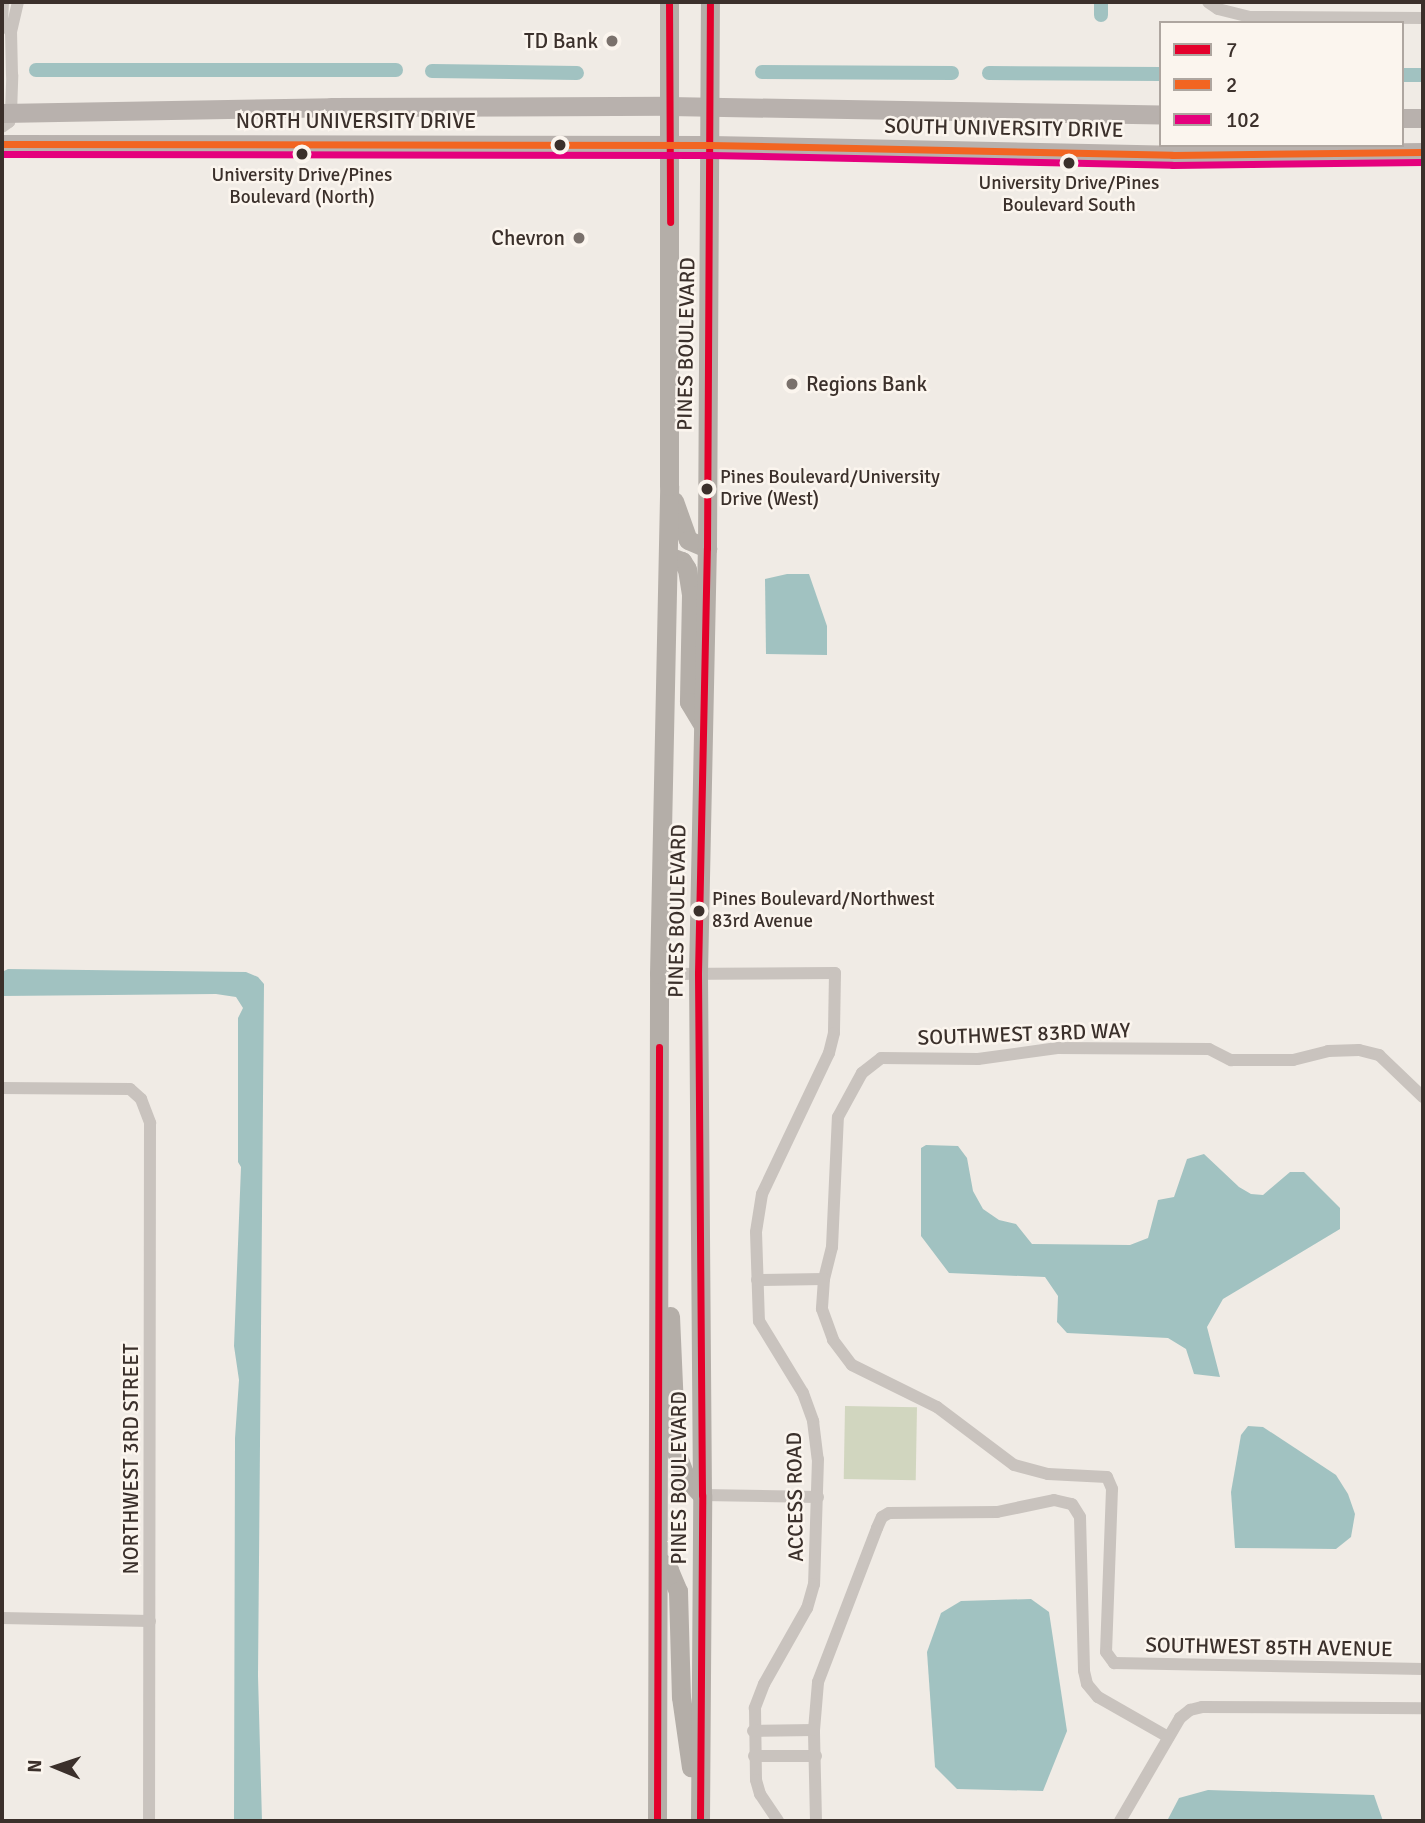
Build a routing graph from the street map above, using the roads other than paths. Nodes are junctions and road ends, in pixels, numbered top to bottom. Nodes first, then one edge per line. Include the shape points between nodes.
1 (3, 2) edge
2 (18, 2) edge
3 (669, 2) edge
4 (710, 2) edge
5 (1208, 2) edge
6 (1423, 18) edge
7 (10, 32) junction
8 (669, 106) junction
9 (711, 106) junction
10 (1159, 115) edge
11 (5, 118) edge
12 (1404, 118) edge
13 (1423, 118) edge
14 (2, 144) edge
15 (670, 145) junction
16 (710, 145) junction
17 (1423, 152) edge
18 (669, 486) junction
19 (707, 548) junction
20 (668, 556) junction
21 (703, 725) junction
22 (698, 973) junction
23 (659, 974) junction
24 (2, 1088) edge
25 (1423, 1097) edge
26 (658, 1267) junction
27 (824, 1279) junction
28 (757, 1280) junction
29 (702, 1494) junction
30 (818, 1497) junction
31 (658, 1559) junction
32 (2, 1618) edge
33 (150, 1621) junction
34 (1423, 1669) edge
35 (1423, 1708) edge
36 (814, 1730) junction
37 (753, 1731) junction
38 (1168, 1737) junction
39 (754, 1756) junction
40 (816, 1756) junction
41 (700, 1787) junction
42 (149, 1821) edge
43 (657, 1821) edge
44 (700, 1821) edge
45 (778, 1821) edge
46 (816, 1821) edge
47 (1120, 1821) edge

1 - 7 street via 2,22
2 - 7 street
3 - 8 highway, PINES BOULEVARD
4 - 9 highway, PINES BOULEVARD
5 - 6 street via 1249,17
7 - 11 street
8 - 9 main road, NORTH UNIVERSITY DRIVE
8 - 11 main road, NORTH UNIVERSITY DRIVE via 331,107
8 - 15 highway, PINES BOULEVARD
9 - 10 main road, SOUTH UNIVERSITY DRIVE
9 - 16 highway, PINES BOULEVARD
12 - 13 main road
14 - 15 main road, NORTH UNIVERSITY DRIVE
15 - 16 main road, NORTH UNIVERSITY DRIVE
15 - 18 highway, PINES BOULEVARD
16 - 17 main road, SOUTH UNIVERSITY DRIVE via 1172,155
16 - 19 highway, PINES BOULEVARD
18 - 19 highway via 685,535 691,543
18 - 20 highway, PINES BOULEVARD
19 - 21 highway, PINES BOULEVARD
20 - 21 highway via 682,561 687,569 691,595 689,702
20 - 23 highway, PINES BOULEVARD
21 - 22 highway, PINES BOULEVARD
22 - 23 street
22 - 28 street, ACCESS ROAD via 835,973 830,1053 762,1194
22 - 29 highway, PINES BOULEVARD
23 - 26 highway, PINES BOULEVARD
24 - 33 street, NORTHWEST 3RD STREET via 130,1089 141,1099 150,1122
25 - 27 street, SOUTHWEST 83RD WAY via 1379,1055 1359,1050 1328,1051 1293,1060 1231,1060 1209,1049 1057,1048 978,1059 881,1058 862,1073 838,1117 832,1247
26 - 29 highway via 668,1284 676,1452 686,1478
26 - 31 highway, PINES BOULEVARD
27 - 28 street
27 - 34 street, SOUTHWEST 85TH AVENUE via 822,1309 833,1340 852,1365 937,1407 1014,1465 1048,1474 1107,1477 1112,1489 1106,1652 1114,1663
28 - 30 street, ACCESS ROAD via 760,1321 803,1393 813,1421
29 - 30 street
29 - 41 highway, PINES BOULEVARD
30 - 37 street, ACCESS ROAD via 814,1584 807,1608 764,1684
31 - 41 highway via 678,1591 684,1723 689,1763
31 - 43 highway, PINES BOULEVARD
32 - 33 street
33 - 42 street, NORTHWEST 3RD STREET
35 - 38 street via 1202,1707 1180,1718
36 - 37 street
36 - 38 street via 822,1670 882,1517 1017,1510 1054,1500 1072,1504 1080,1517 1087,1684 1098,1697
36 - 40 street
37 - 39 street, ACCESS ROAD
38 - 47 street
39 - 40 street
39 - 45 street, ACCESS ROAD via 760,1794
40 - 46 street
41 - 44 highway, PINES BOULEVARD

